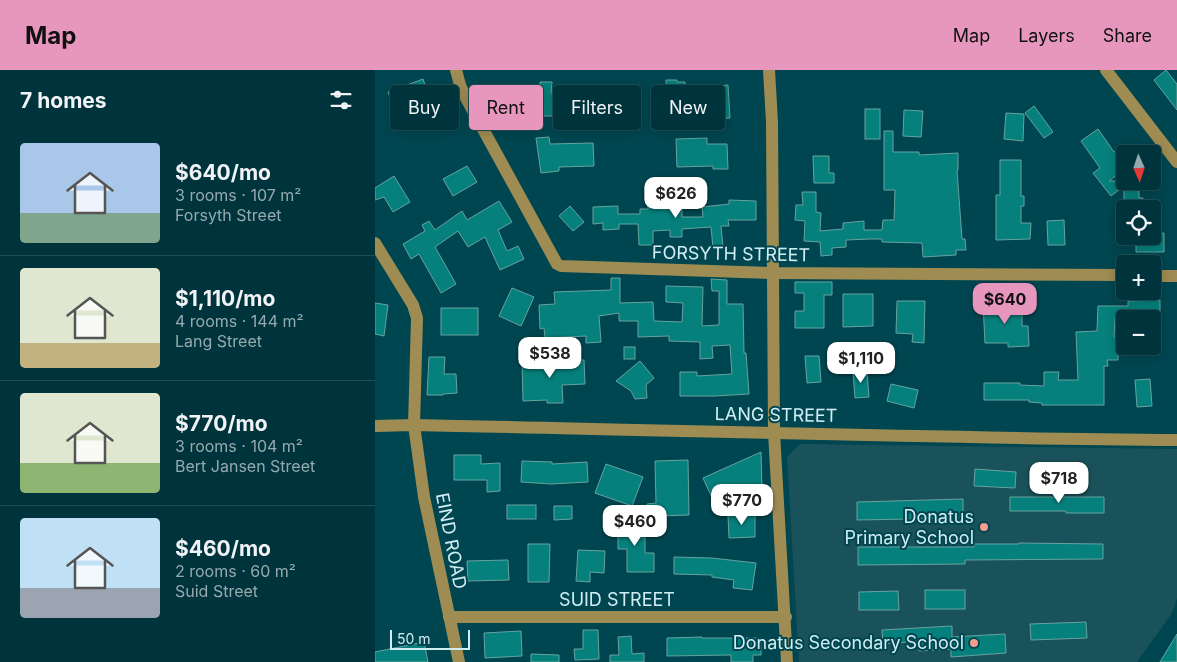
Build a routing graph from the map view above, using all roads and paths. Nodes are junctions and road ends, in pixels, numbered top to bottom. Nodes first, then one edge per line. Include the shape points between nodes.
1 (456, 70) edge
2 (769, 70) edge
3 (1105, 70) edge
4 (1177, 162) edge
5 (375, 243) edge
6 (772, 273) junction
7 (1116, 275) edge
8 (1161, 276) edge
9 (1177, 276) edge
10 (414, 425) junction
11 (375, 426) edge
12 (774, 432) junction
13 (1177, 440) edge
14 (449, 617) junction
15 (786, 617) junction
16 (459, 662) edge
17 (787, 662) edge

1 - 6 street, FORSYTH STREET via 466,98 557,264
2 - 6 street
3 - 4 street
5 - 10 street, EIND ROAD via 413,305 417,318
6 - 7 street, FORSYTH STREET
6 - 12 street
8 - 9 street
10 - 11 street, LANG STREET
10 - 12 street, LANG STREET
10 - 14 street, EIND ROAD via 424,497
12 - 13 street, LANG STREET
12 - 15 street
14 - 15 street, SUID STREET
14 - 16 street, EIND ROAD
15 - 17 street

